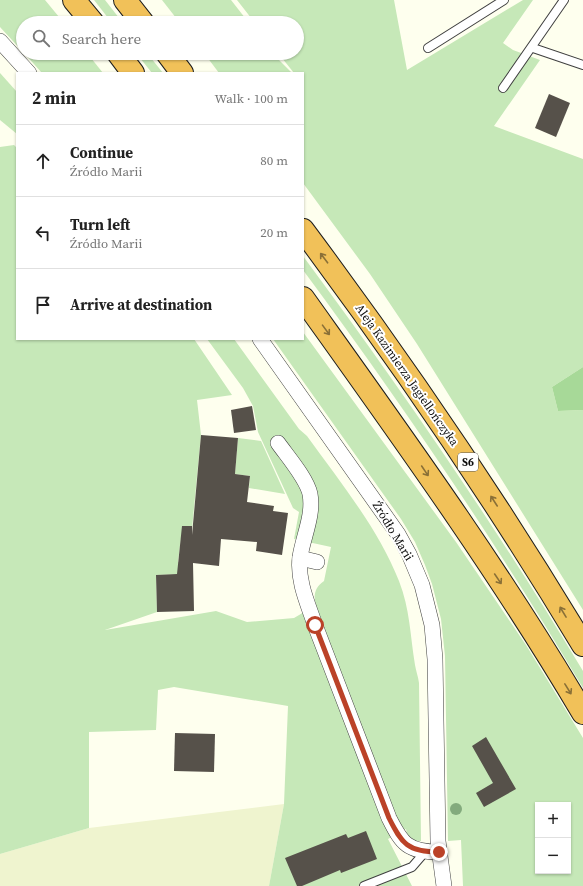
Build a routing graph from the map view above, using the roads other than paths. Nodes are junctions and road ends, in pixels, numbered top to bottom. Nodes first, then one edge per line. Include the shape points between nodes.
1 (74, 0) edge
2 (125, 0) edge
3 (504, 0) edge
4 (564, 0) edge
5 (87, 16) edge
6 (138, 16) edge
7 (0, 41) edge
8 (428, 48) dead end
9 (533, 48) junction
10 (16, 59) edge
11 (17, 60) edge
12 (123, 60) edge
13 (172, 60) edge
14 (583, 65) edge
15 (28, 72) edge
16 (132, 72) edge
17 (181, 72) edge
18 (503, 88) dead end
19 (304, 231) edge
20 (304, 299) edge
21 (261, 340) edge
22 (278, 443) dead end
23 (300, 558) junction
24 (317, 562) dead end
25 (583, 645) edge
26 (583, 713) edge
27 (432, 852) junction
28 (364, 886) edge
29 (444, 886) edge

1 - 5 highway
2 - 6 highway
3 - 8 lane
4 - 9 lane
7 - 10 street
9 - 14 lane
9 - 18 lane
11 - 15 street
12 - 16 highway
13 - 17 highway
25 -> 19 highway, Aleja Kazimierza Jagiellończyka / S6 via 489,494 417,388
20 -> 26 highway via 512,600
21 - 27 street, Źródło Marii via 398,534 422,585 434,648
22 - 23 street via 310,493 311,506
23 - 24 street
23 - 27 street via 301,580 315,625 389,818 399,838 407,846
27 - 28 lane via 412,867
27 - 29 street, Źródło Marii

